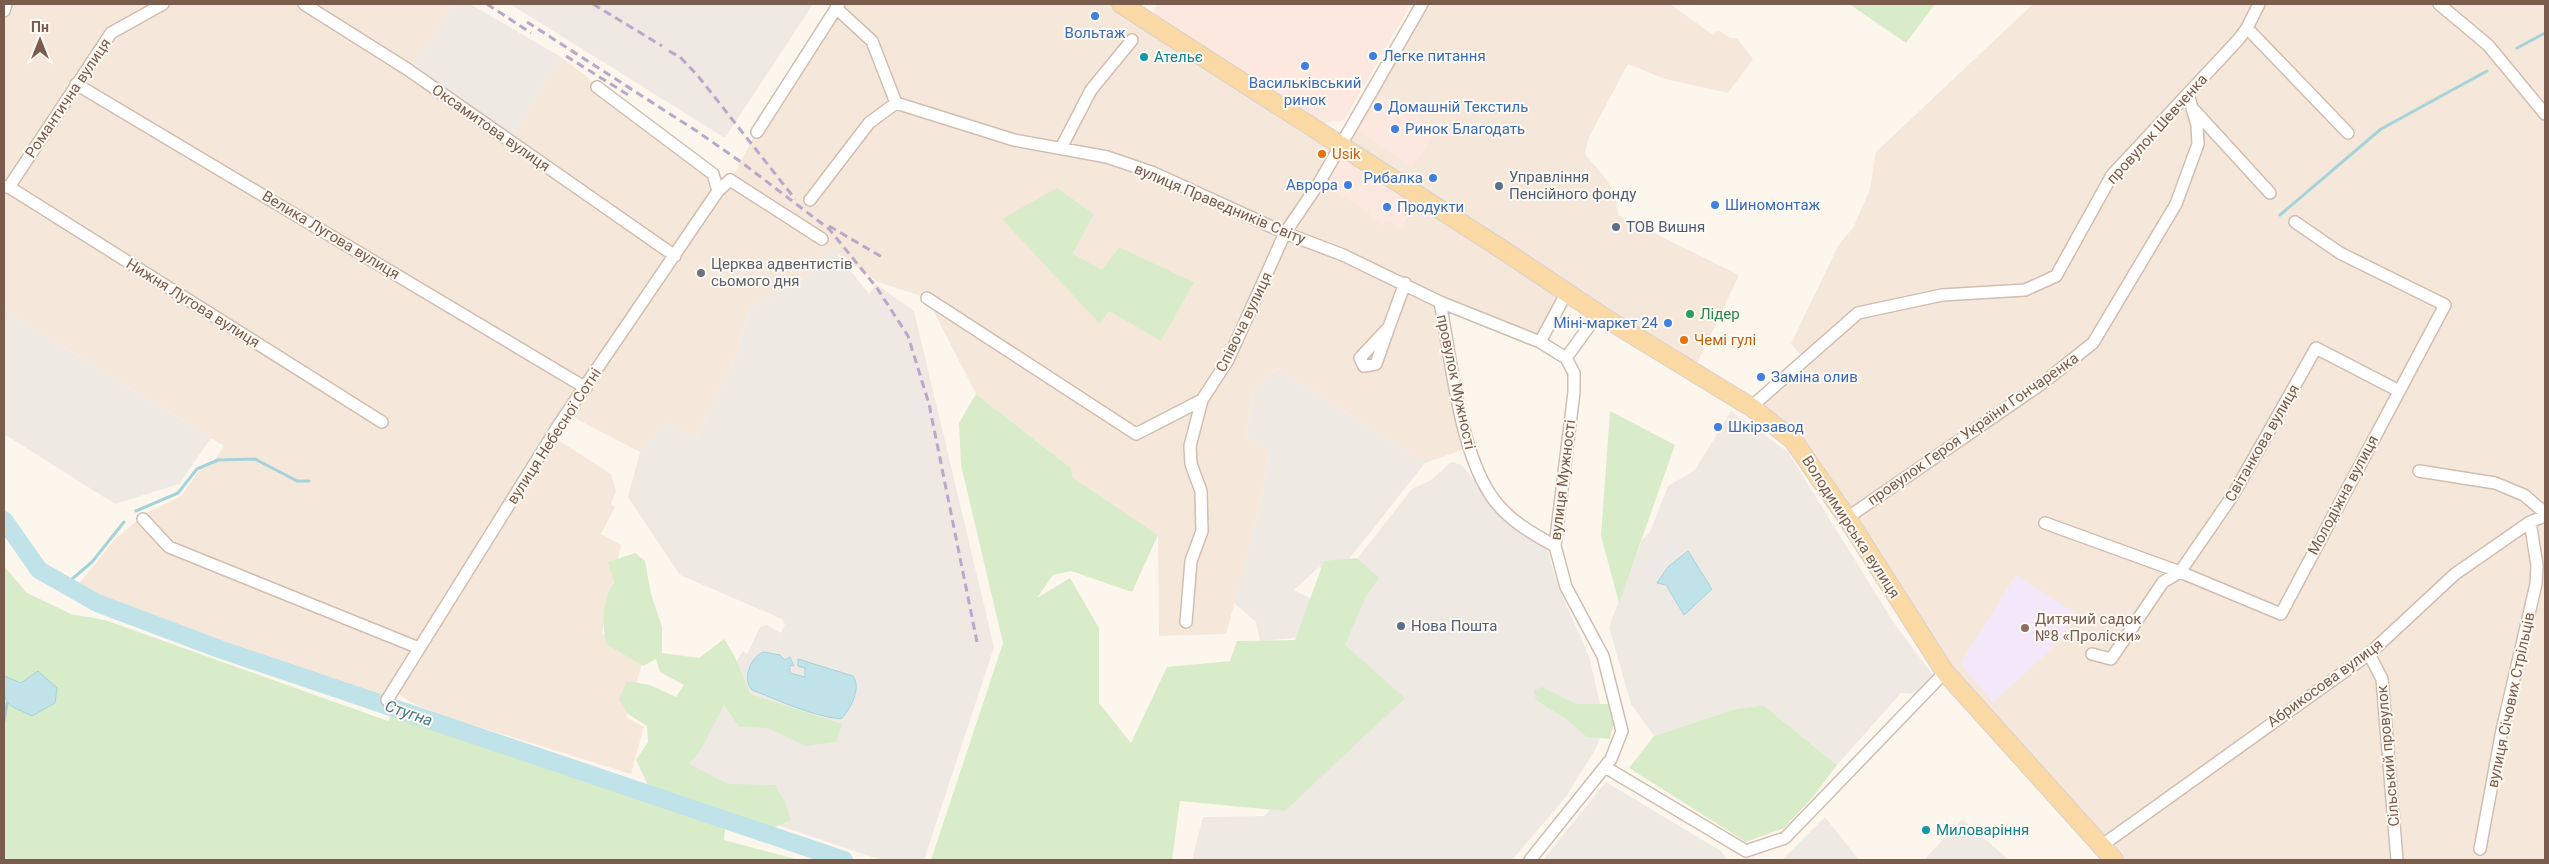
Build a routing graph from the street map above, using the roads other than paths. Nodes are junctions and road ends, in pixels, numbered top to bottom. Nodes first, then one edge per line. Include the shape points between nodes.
1 (6, 4) edge
2 (163, 4) edge
3 (304, 4) edge
4 (1121, 4) edge
5 (1422, 4) edge
6 (2259, 4) edge
7 (2439, 4) edge
8 (838, 6) edge
9 (1140, 9) edge
10 (4, 11) edge
11 (2247, 28) junction
12 (1132, 40) dead end
13 (76, 84) junction
14 (597, 86) dead end
15 (2188, 94) junction
16 (896, 103) junction
17 (2192, 108) junction
18 (2545, 114) edge
19 (757, 132) dead end
20 (2348, 133) dead end
21 (1340, 145) junction
22 (1061, 148) junction
23 (6, 187) edge
24 (718, 191) junction
25 (2270, 193) dead end
26 (810, 200) dead end
27 (2295, 222) dead end
28 (1285, 233) junction
29 (822, 239) dead end
30 (675, 256) junction
31 (1405, 283) junction
32 (1567, 292) junction
33 (927, 298) dead end
34 (1440, 302) junction
35 (1598, 314) junction
36 (1389, 327) dead end
37 (1540, 342) junction
38 (1566, 358) junction
39 (586, 388) junction
40 (2399, 392) junction
41 (1202, 400) junction
42 (1751, 407) junction
43 (382, 422) dead end
44 (2419, 471) dead end
45 (2545, 515) edge
46 (1847, 518) junction
47 (143, 519) dead end
48 (2530, 522) junction
49 (2045, 524) dead end
50 (1555, 546) junction
51 (2180, 572) junction
52 (1186, 622) dead end
53 (419, 648) junction
54 (2092, 654) dead end
55 (2369, 654) junction
56 (1945, 672) junction
57 (387, 700) dead end
58 (1605, 767) junction
59 (2101, 846) junction
60 (2480, 849) dead end
61 (1530, 860) edge
62 (2114, 860) edge
63 (2397, 860) edge

1 - 10 street
2 - 13 street, Романтична вулиця via 111,33
3 - 30 street, Оксамитова вулиця via 406,69
4 - 9 main road, Володимирська вулиця
5 - 21 street, Співоча вулиця
6 - 11 street, провулок Шевченка
7 - 18 street via 2488,45
8 - 16 street via 872,41
8 - 19 street
9 - 21 main road, Володимирська вулиця
11 - 15 street, провулок Шевченка
11 - 20 street
12 - 22 street via 1091,90
13 - 23 street, Романтична вулиця
13 - 39 street, Велика Лугова вулиця
14 - 24 street via 713,174
15 - 17 street, провулок Героя України Гончаренка
15 - 42 street, провулок Шевченка via 2112,174 2056,276 2025,290 1942,295 1858,314
16 - 22 street, вулиця Праведників Світу via 1014,140
16 - 26 street via 869,124
17 - 25 street, провулок Шевченка
17 - 46 street, провулок Героя України Гончаренка via 2198,125 2198,144 2176,204 2093,343 2044,382
21 - 28 street, Співоча вулиця
21 - 32 main road, Володимирська вулиця
22 - 28 street, вулиця Праведників Світу via 1106,157 1154,173
23 - 43 street, Нижня Лугова вулиця
24 - 29 street, вулиця Небесної Сотні via 730,180
24 - 30 street, вулиця Небесної Сотні
27 - 40 street, Молодіжна вулиця via 2340,252 2445,305
28 - 31 street, вулиця Праведників Світу via 1343,254
28 - 41 street, Співоча вулиця via 1228,360
30 - 39 street, вулиця Небесної Сотні
31 - 34 street, вулиця Праведників Світу
31 - 36 street
32 - 35 main road, Володимирська вулиця
32 - 37 street
33 - 41 street, Співоча вулиця via 1136,434
34 - 37 street, вулиця Праведників Світу
34 - 50 street, провулок Мужності via 1468,448 1490,495 1524,530
35 - 38 street
35 - 42 main road, Володимирська вулиця
37 - 38 street, вулиця Праведників Світу
38 - 50 street, вулиця Мужності via 1574,373 1574,392
39 - 53 street, вулиця Небесної Сотні via 560,423
40 - 51 street, Світанкова вулиця via 2316,348 2233,495
40 - 51 street, Молодіжна вулиця via 2281,614
41 - 52 street via 1190,446 1191,464 1201,491 1202,531 1191,561
42 - 46 main road, Володимирська вулиця via 1793,440
44 - 45 street, Абрикосова вулиця via 2495,482 2524,495
45 - 48 street, Абрикосова вулиця
46 - 56 main road, Володимирська вулиця
47 - 53 street via 169,547
48 - 55 street, Абрикосова вулиця via 2454,574
48 - 60 street, вулиця Січових Стрільців via 2538,565 2536,584 2502,730
49 - 51 street, Молодіжна вулиця
50 - 58 street, вулиця Мужності via 1566,587 1603,656 1622,731
51 - 54 street, Світанкова вулиця via 2163,582 2111,659
53 - 57 street, вулиця Небесної Сотні
55 - 59 street, Абрикосова вулиця
55 - 63 street, Сільський провулок via 2382,679
56 - 58 street via 1785,838 1746,851
56 - 59 main road, Володимирська вулиця
58 - 61 street, вулиця Мужності
59 - 62 main road, Володимирська вулиця

